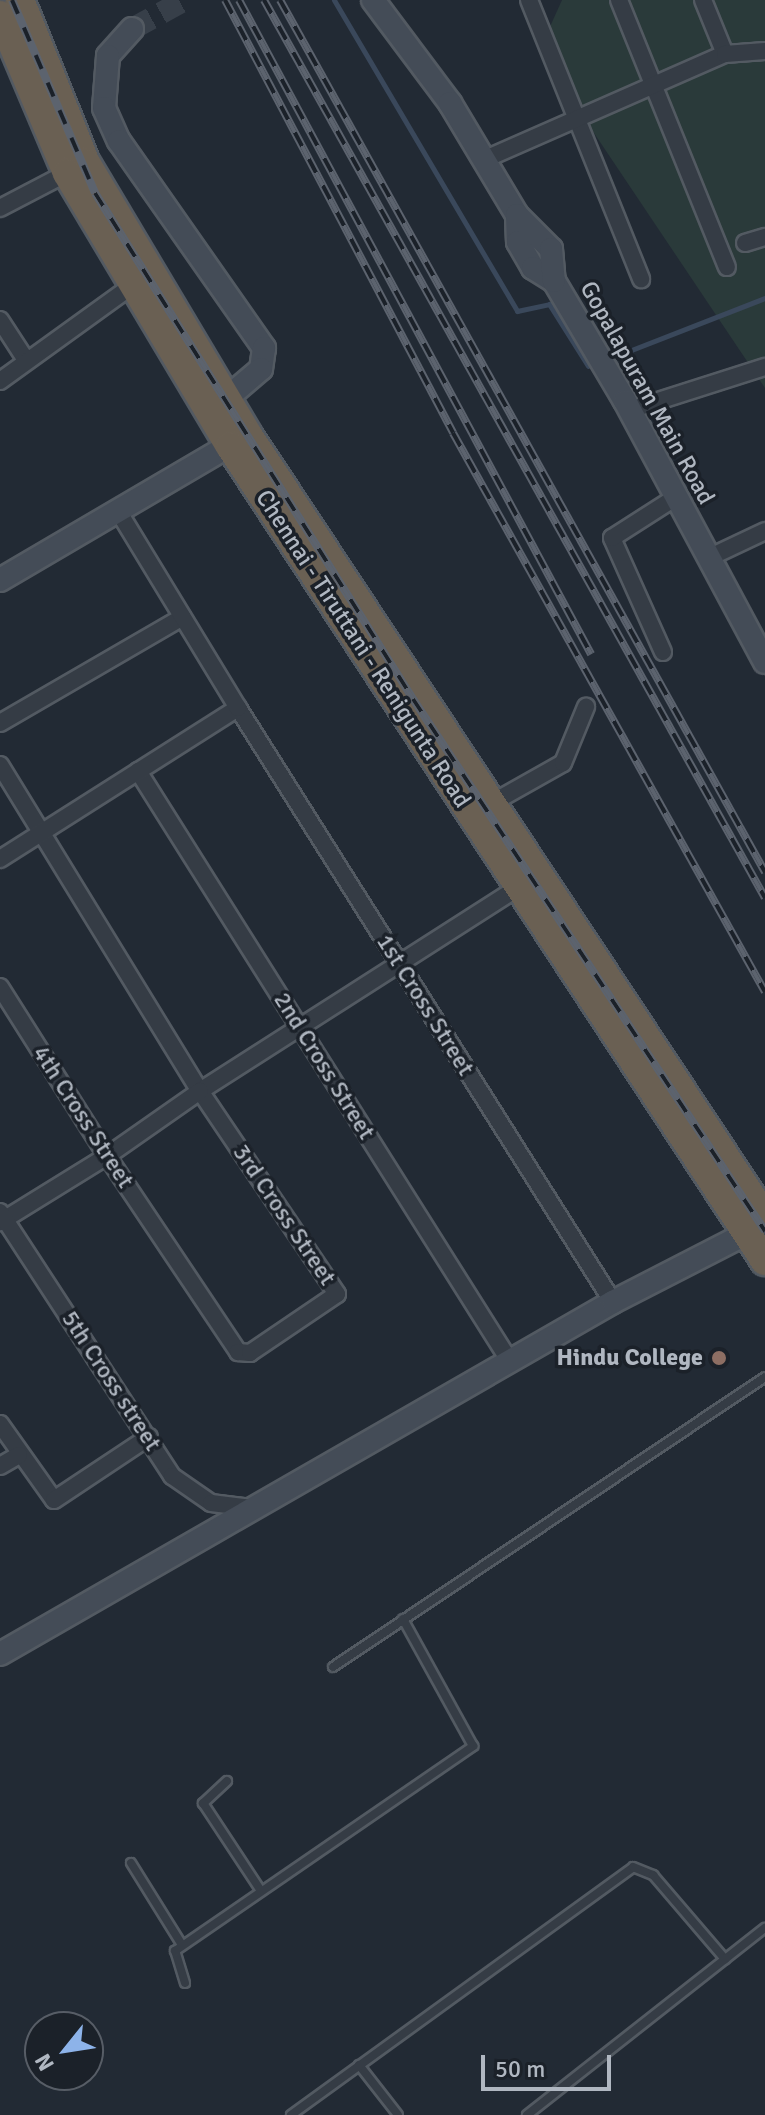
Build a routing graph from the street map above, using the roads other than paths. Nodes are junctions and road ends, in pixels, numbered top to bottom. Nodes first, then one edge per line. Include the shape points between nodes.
1 (20, 0) edge
2 (373, 0) edge
3 (529, 0) edge
4 (619, 0) edge
5 (703, 0) edge
6 (0, 15) edge
7 (132, 29) tunnel mouth
8 (765, 51) edge
9 (725, 54) junction
10 (30, 65) junction
11 (652, 84) junction
12 (572, 116) junction
13 (483, 160) junction
14 (67, 173) junction
15 (0, 208) edge
16 (765, 237) edge
17 (745, 243) dead end
18 (727, 267) dead end
19 (641, 279) dead end
20 (133, 285) junction
21 (0, 320) edge
22 (24, 357) junction
23 (765, 367) edge
24 (0, 381) edge
25 (227, 398) junction
26 (630, 410) junction
27 (239, 440) junction
28 (676, 497) junction
29 (120, 514) junction
30 (765, 531) edge
31 (708, 558) junction
32 (0, 580) edge
33 (183, 617) junction
34 (663, 652) dead end
35 (765, 662) edge
36 (586, 707) dead end
37 (238, 708) junction
38 (0, 723) edge
39 (0, 765) edge
40 (138, 771) junction
41 (492, 803) junction
42 (41, 833) junction
43 (0, 859) edge
44 (530, 880) junction
45 (397, 960) junction
46 (0, 987) edge
47 (298, 1025) junction
48 (200, 1091) junction
49 (107, 1156) junction
50 (1, 1218) edge
51 (760, 1225) edge
52 (167, 1247) joint
53 (765, 1261) edge
54 (613, 1302) junction
55 (509, 1360) junction
56 (765, 1377) edge
57 (0, 1424) edge
58 (149, 1437) junction
59 (19, 1455) junction
60 (0, 1466) edge
61 (250, 1508) junction
62 (403, 1619) junction
63 (0, 1654) edge
64 (333, 1667) dead end
65 (227, 1781) dead end
66 (131, 1863) dead end
67 (261, 1891) junction
68 (765, 1928) edge
69 (182, 1945) junction
70 (725, 1959) junction
71 (185, 1983) dead end
72 (359, 2065) junction
73 (291, 2115) edge
74 (398, 2115) edge
75 (527, 2115) edge

1 - 10 highway, Chennai - Tiruttani - Renigunta Road
2 - 13 street
3 - 12 street
4 - 11 street
5 - 9 street
6 - 10 highway, Chennai - Tiruttani - Renigunta Road
7 - 25 street via 108,56 104,108 119,141 264,348 261,369
8 - 9 street
9 - 11 street
10 - 14 highway, Chennai - Tiruttani - Renigunta Road
10 - 25 highway, Chennai - Tiruttani - Renigunta Road
11 - 12 street
11 - 18 street
12 - 13 street
12 - 19 street
13 - 26 street, Gopalapuram Main Road via 517,215 551,249 554,281
14 - 15 street
14 - 20 highway, Chennai - Tiruttani - Renigunta Road
16 - 17 street
20 - 22 street
20 - 27 highway, Chennai - Tiruttani - Renigunta Road
21 - 22 street
22 - 24 street
23 - 26 street
25 - 27 highway, Chennai - Tiruttani - Renigunta Road
26 - 28 street, Gopalapuram Main Road
27 - 29 street
27 - 41 highway, Chennai - Tiruttani - Renigunta Road
27 - 44 highway, Chennai - Tiruttani - Renigunta Road
28 - 31 street, Gopalapuram Main Road
28 - 34 street via 612,538
29 - 32 street
29 - 33 street, 1st Cross Street
30 - 31 street
31 - 35 street, Gopalapuram Main Road
33 - 37 street, 1st Cross Street
33 - 38 street
36 - 41 street via 563,763
37 - 40 street
37 - 45 street, 1st Cross Street
39 - 42 street
40 - 42 street
40 - 47 street, 2nd Cross Street
41 - 44 highway, Chennai - Tiruttani - Renigunta Road
42 - 43 street
42 - 48 street
44 - 45 street
44 - 51 highway, Chennai - Tiruttani - Renigunta Road
45 - 47 street
45 - 54 street, 1st Cross Street
46 - 49 street, 4th Cross Street
47 - 48 street
47 - 55 street, 2nd Cross Street
48 - 49 street
48 - 52 street, 3rd Cross Street via 337,1294 242,1354
49 - 50 street
49 - 52 street, 4th Cross Street
50 - 58 street, 5th Cross street
51 - 53 highway, Chennai - Tiruttani - Renigunta Road
51 - 54 street
54 - 55 street
55 - 61 street
56 - 62 lane
57 - 59 street
58 - 59 street via 54,1500
58 - 61 street, 5th Cross street via 184,1489
59 - 60 street
61 - 63 street
62 - 64 lane
62 - 67 lane via 473,1746
65 - 67 lane via 203,1803
66 - 69 lane
67 - 69 lane
68 - 70 lane
69 - 71 lane via 171,1957
70 - 72 lane via 653,1875 633,1867
70 - 75 lane
72 - 73 lane
72 - 74 lane

